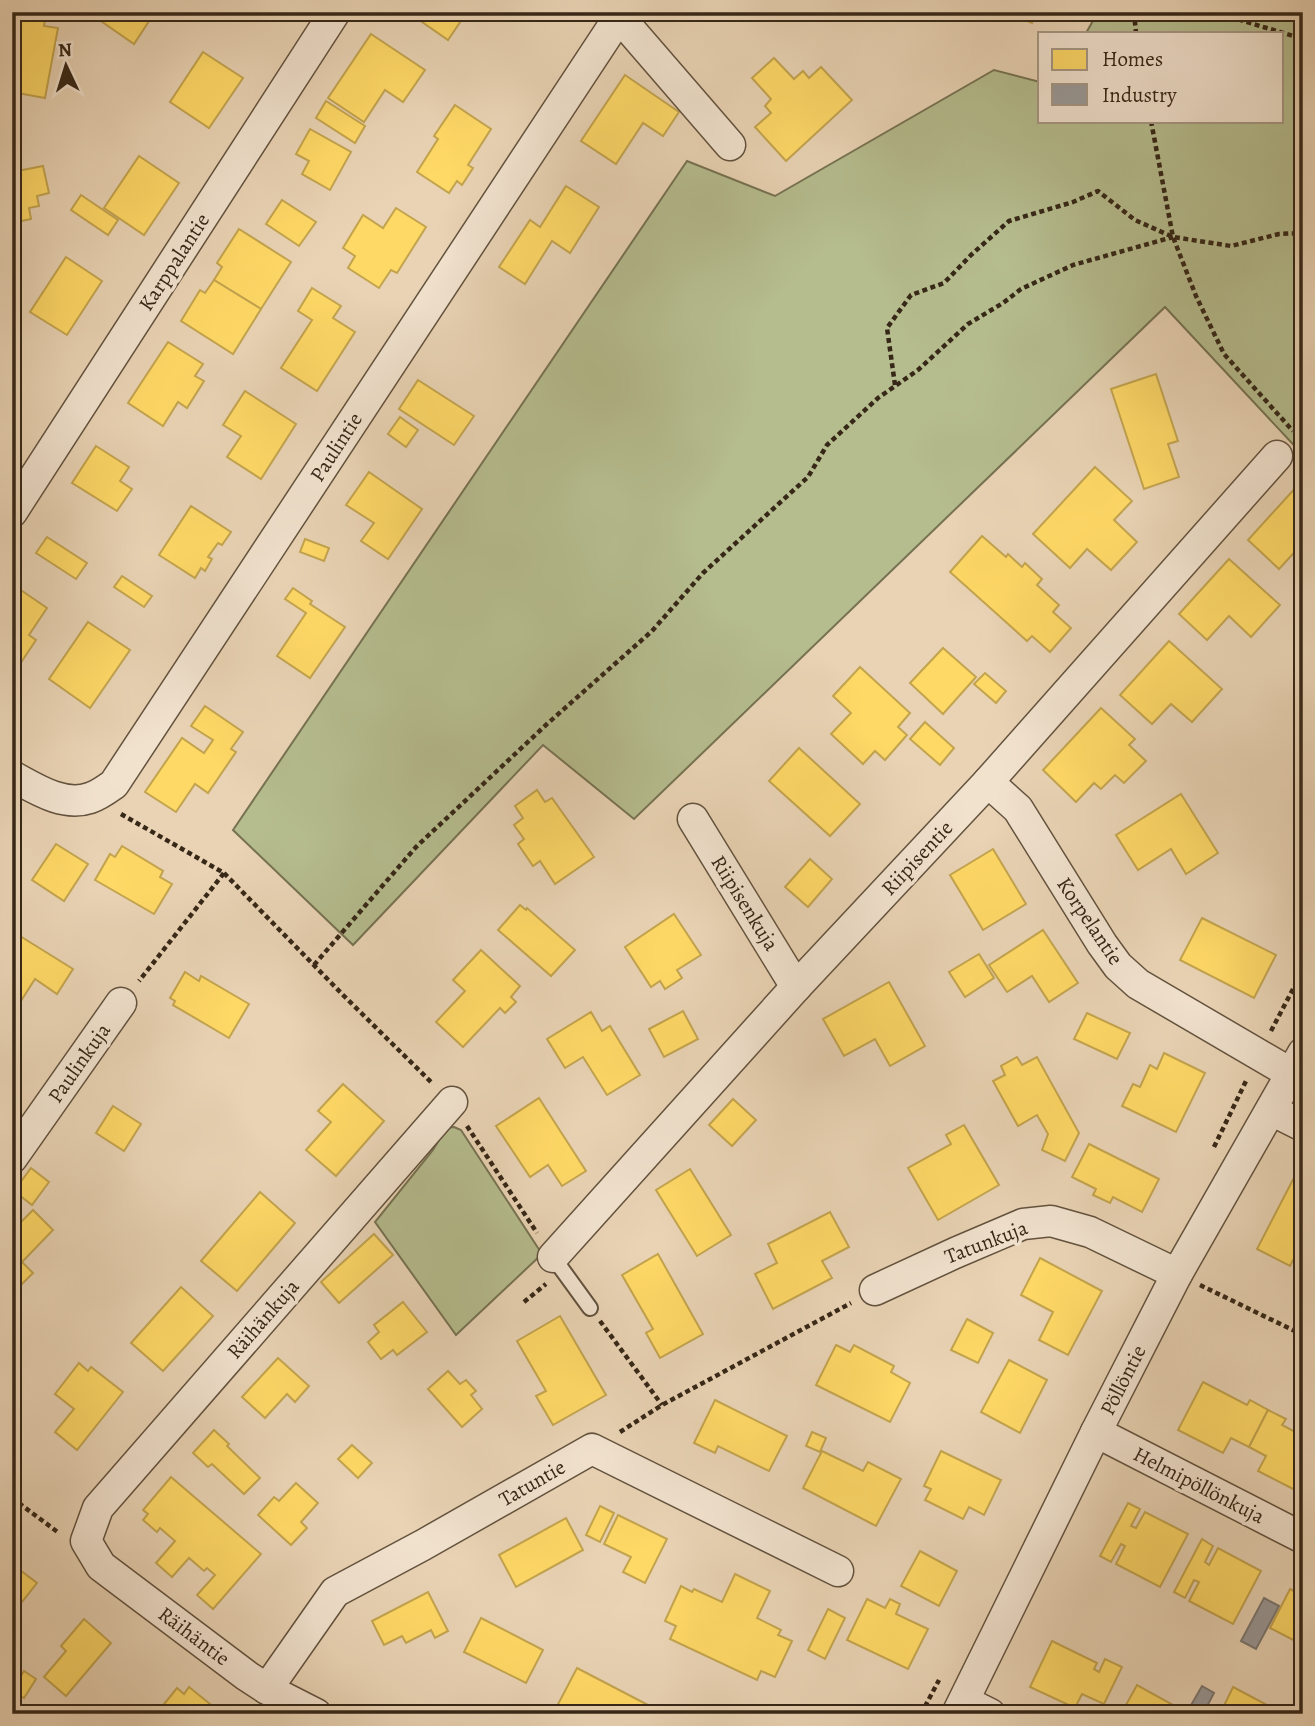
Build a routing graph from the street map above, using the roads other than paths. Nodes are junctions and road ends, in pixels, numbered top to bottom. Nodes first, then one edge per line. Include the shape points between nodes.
1 (335, 12) edge
2 (617, 15) edge
3 (730, 145) dead end
4 (1289, 448) road end
5 (12, 512) edge
6 (12, 776) edge
7 (988, 782) junction
8 (693, 819) dead end
9 (796, 987) junction
10 (121, 1003) road end
11 (1297, 1063) edge
12 (452, 1102) road end
13 (1271, 1110) junction
14 (1303, 1126) edge
15 (12, 1158) edge
16 (553, 1257) joint
17 (1177, 1274) junction
18 (875, 1290) road end
19 (590, 1308) road end
20 (1096, 1432) junction
21 (1303, 1538) edge
22 (86, 1541) joint
23 (838, 1571) dead end
24 (267, 1689) junction
25 (971, 1709) edge
26 (316, 1714) edge

1 - 5 street, Karppalantie
2 - 3 street, Paulintie
2 - 6 street, Paulintie via 114,784 73,802
4 - 7 street, Riipisentie
7 - 9 street, Riipisentie
7 - 11 street, Korpelantie via 1018,809 1118,966 1138,984
8 - 9 street, Riipisenkuja
9 - 16 street, Riipisentie
10 - 15 street, Paulinkuja
11 - 13 street, Pöllöntie
12 - 22 street, Räihänkuja via 98,1508
13 - 14 street
13 - 17 street, Pöllöntie
16 - 19 lane
17 - 18 street, Tatunkuja via 1090,1232 1051,1221 1024,1224
17 - 20 street, Pöllöntie
20 - 21 street, Helmipöllönkuja
20 - 25 street, Pöllöntie
22 - 24 street, Räihäntie via 101,1566
23 - 24 street, Tatuntie via 592,1449 335,1592
24 - 26 street, Räihäntie

